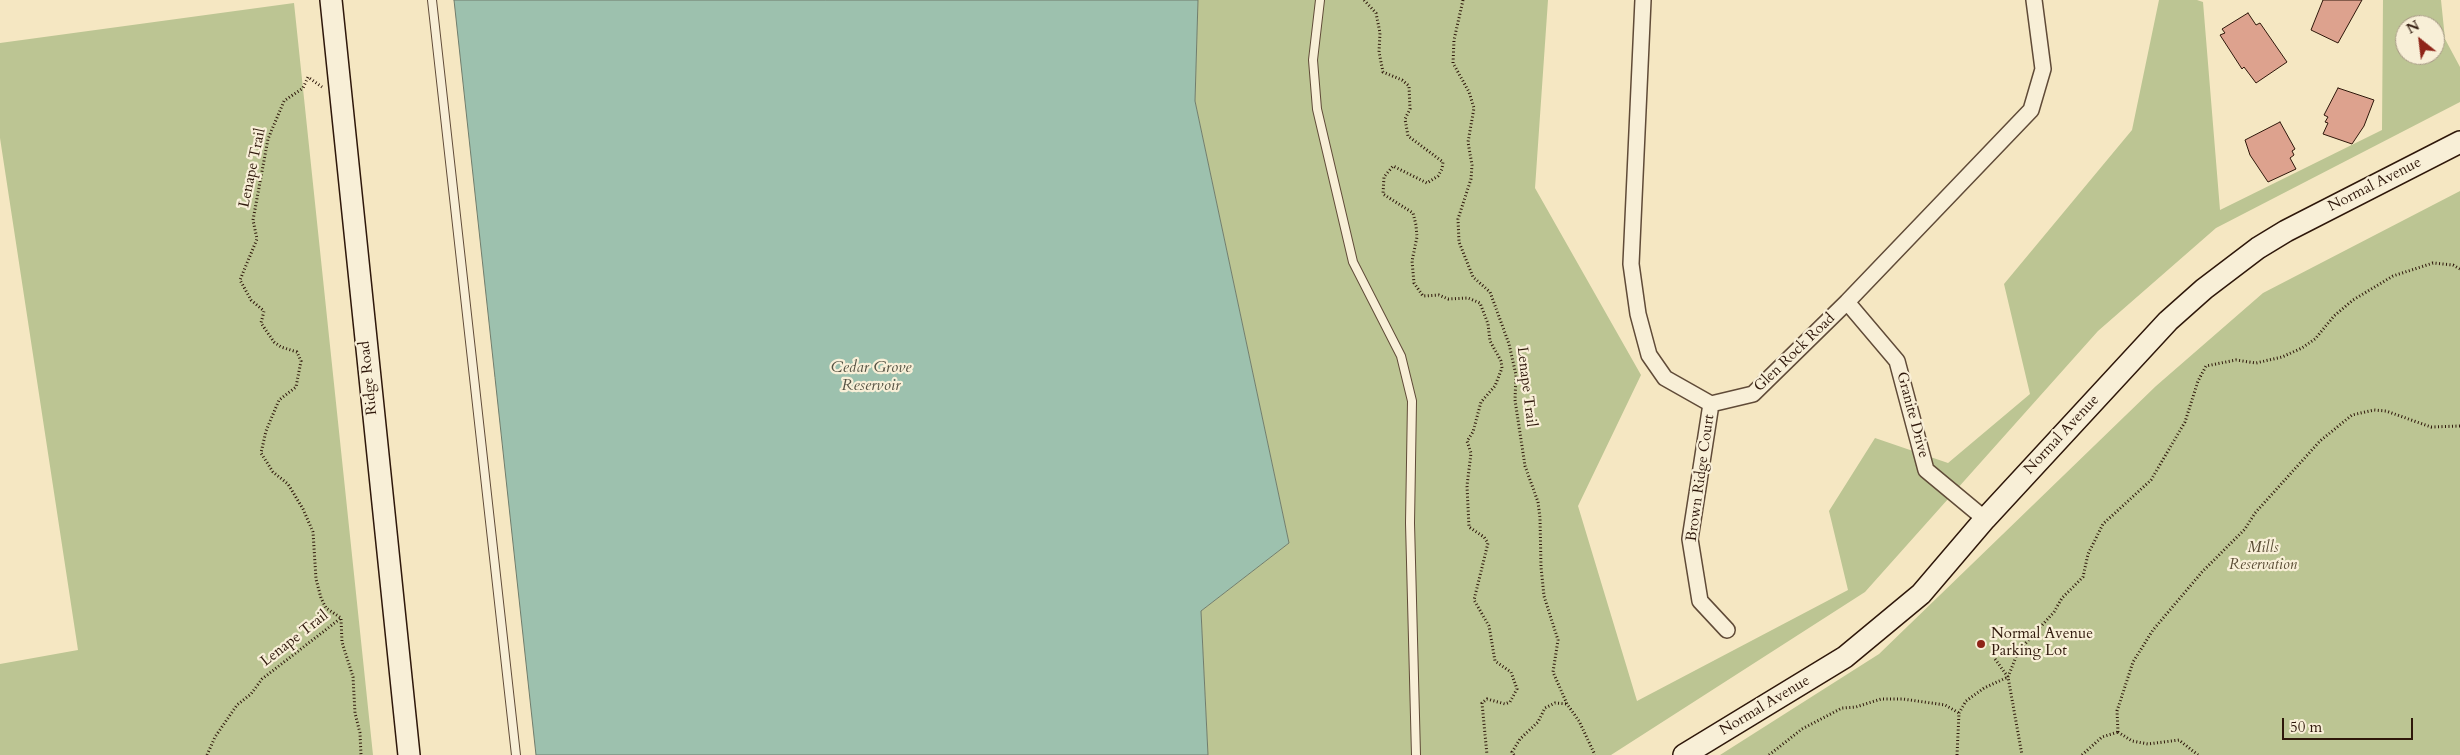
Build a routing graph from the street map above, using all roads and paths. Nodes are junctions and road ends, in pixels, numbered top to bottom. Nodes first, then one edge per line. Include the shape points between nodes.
1 (331, 0) edge
2 (432, 0) edge
3 (1320, 0) edge
4 (1364, 0) edge
5 (1463, 0) edge
6 (1642, 0) edge
7 (2034, 0) edge
8 (340, 99) junction
9 (2460, 142) edge
10 (2460, 269) edge
11 (1848, 302) junction
12 (1711, 404) junction
13 (2460, 426) edge
14 (1985, 519) junction
15 (340, 618) junction
16 (1727, 630) dead end
17 (1995, 659) dead end
18 (2008, 677) junction
19 (1567, 704) junction
20 (1959, 713) junction
21 (2118, 732) junction
22 (207, 755) edge
23 (361, 755) edge
24 (410, 755) edge
25 (516, 755) edge
26 (1416, 755) edge
27 (1488, 755) edge
28 (1514, 755) edge
29 (1595, 755) edge
30 (1684, 755) edge
31 (1769, 755) edge
32 (1957, 755) edge
33 (2022, 755) edge
34 (2082, 755) edge
35 (2198, 755) edge

1 - 8 street, Ridge Road
2 - 25 lane
3 - 26 lane via 1313,60 1317,109 1353,262 1400,356 1412,401 1410,522
4 - 27 path via 1376,13 1383,72 1409,86 1410,109 1405,119 1408,136 1443,162 1438,176 1427,183 1393,166 1384,177 1383,194 1413,213 1417,237 1412,261 1414,283 1423,296 1468,298 1480,303 1490,341 1501,361 1502,368 1495,386 1481,402 1473,432 1467,441 1471,454 1467,486 1469,527 1488,543 1474,600 1489,626 1495,661 1511,672 1517,689 1510,702 1505,704 1487,699 1482,702
5 - 19 path, Lenape Trail via 1454,40 1453,63 1474,108 1468,142 1471,172 1458,219 1459,242 1473,278 1490,292 1514,363 1514,400 1525,466 1538,502 1544,596 1558,640 1553,672
6 - 12 street via 1631,246 1638,314 1649,355 1664,378
7 - 11 street, Glen Rock Road via 2043,69 2031,110
8 - 15 path, Lenape Trail via 308,77 303,88 284,102 268,139 253,220 257,239 240,280 251,300 264,310 261,323 274,342 297,352 301,360 296,387 279,400 266,431 261,454 273,472 288,484 303,509 313,532 316,579 321,598 326,608
8 - 24 street, Ridge Road
9 - 14 street, Normal Avenue via 2286,230 2204,289 2168,321
10 - 18 path via 2433,263 2392,276 2353,300 2315,339 2282,357 2256,363 2236,360 2206,366 2185,422 2152,480 2103,524 2088,554 2083,577 2024,645
11 - 12 street, Glen Rock Road via 1753,394
11 - 14 street, Granite Drive via 1897,360 1926,470
12 - 16 street, Brown Ridge Court via 1690,539 1700,601
13 - 21 path via 2430,427 2386,411 2374,410 2352,416 2320,441 2255,513 2245,530 2202,572 2153,630 2134,662 2117,711
14 - 30 street, Normal Avenue via 1926,590 1874,635 1845,657
15 - 22 path, Lenape Trail via 262,679 237,705
15 - 23 path via 342,642 353,677 354,713 360,732
17 - 18 path
18 - 20 path via 1966,701
18 - 33 path
19 - 28 path via 1555,703 1545,708 1538,722 1520,739 1512,752
19 - 29 path, Lenape Trail via 1579,720
20 - 31 path via 1945,705 1881,699 1842,708 1802,729
20 - 32 path
21 - 34 path via 2102,737
21 - 35 path via 2132,741 2148,744 2179,740

